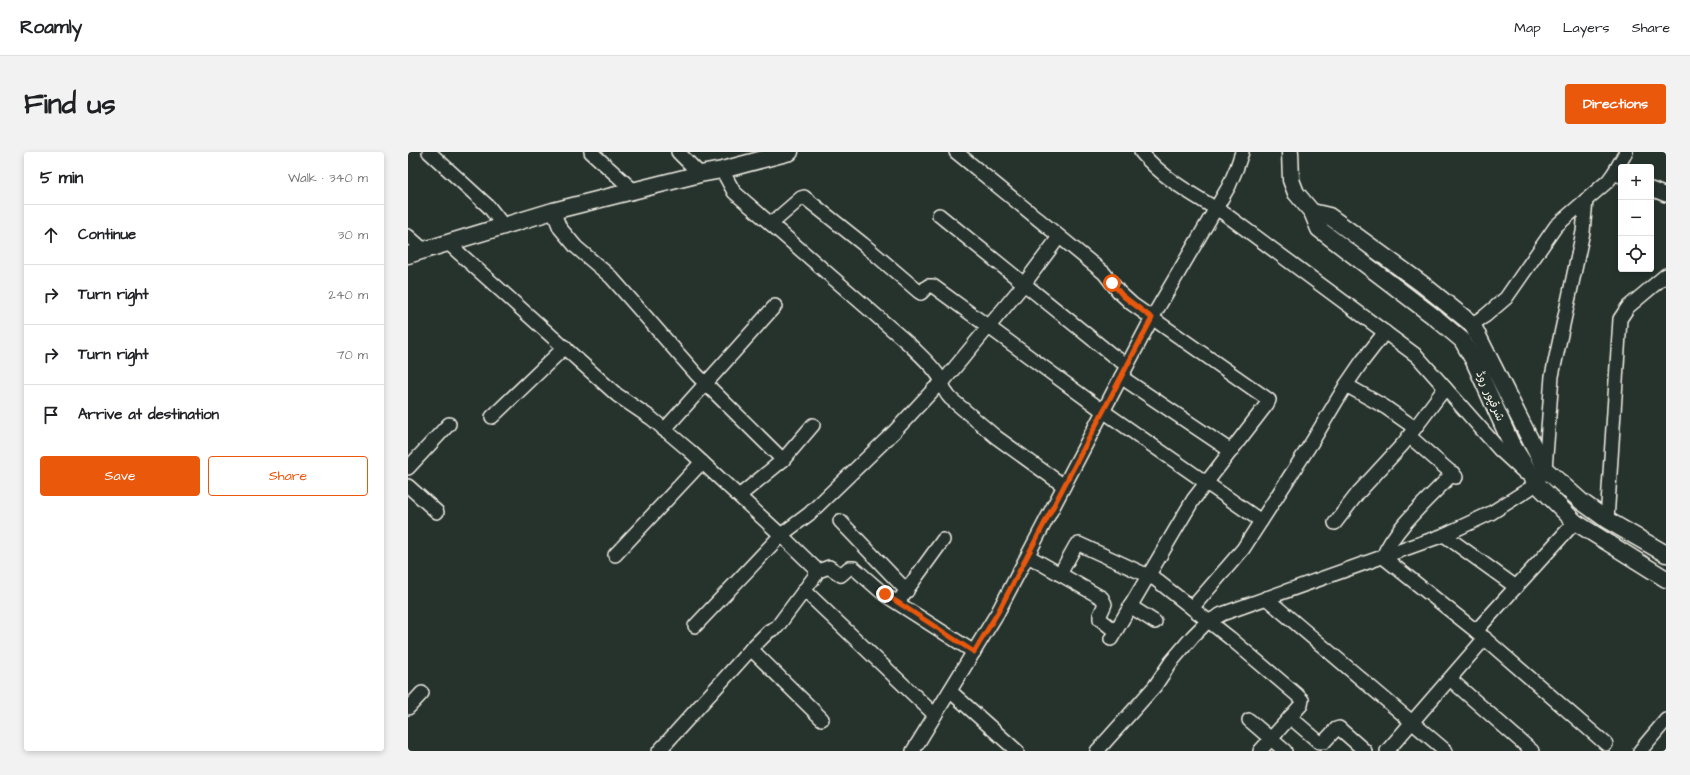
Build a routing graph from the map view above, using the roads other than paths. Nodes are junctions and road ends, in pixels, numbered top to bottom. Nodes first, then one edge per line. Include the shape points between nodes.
1 (429, 152) edge
2 (591, 152) edge
3 (678, 152) edge
4 (790, 152) edge
5 (956, 152) edge
6 (1141, 152) edge
7 (1242, 152) edge
8 (1290, 152) edge
9 (1626, 152) edge
10 (1622, 164) edge
11 (722, 170) junction
12 (700, 174) junction
13 (1618, 174) edge
14 (633, 190) junction
15 (1654, 190) edge
16 (1666, 195) edge
17 (1586, 200) junction
18 (1215, 209) junction
19 (553, 210) junction
20 (1312, 212) junction
21 (939, 215) dead end
22 (771, 224) junction
23 (503, 225) junction
24 (408, 236) edge
25 (1059, 237) junction
26 (448, 243) junction
27 (425, 250) junction
28 (408, 255) edge
29 (1666, 275) edge
30 (1024, 284) junction
31 (775, 306) dead end
32 (1152, 318) junction
33 (1472, 324) junction
34 (989, 327) junction
35 (1385, 332) junction
36 (565, 348) junction
37 (1128, 365) junction
38 (1121, 377) junction
39 (706, 383) junction
40 (942, 383) junction
41 (1346, 385) junction
42 (1445, 388) junction
43 (1103, 411) junction
44 (492, 417) dead end
45 (449, 424) dead end
46 (813, 425) dead end
47 (664, 430) junction
48 (1412, 432) junction
49 (1231, 451) junction
50 (783, 460) junction
51 (702, 462) junction
52 (408, 468) edge
53 (1545, 469) junction
54 (1207, 482) junction
55 (1536, 483) junction
56 (408, 486) edge
57 (1064, 486) junction
58 (739, 496) junction
59 (437, 512) dead end
60 (1607, 520) junction
61 (840, 521) dead end
62 (1261, 521) junction
63 (1575, 522) junction
64 (1335, 523) dead end
65 (781, 535) junction
66 (1444, 535) junction
67 (943, 540) dead end
68 (1666, 554) edge
69 (615, 555) dead end
70 (1028, 556) junction
71 (1383, 557) junction
72 (816, 572) junction
73 (1060, 574) junction
74 (1149, 575) junction
75 (1666, 578) edge
76 (1516, 587) junction
77 (804, 590) junction
78 (907, 591) junction
79 (1266, 598) junction
80 (898, 603) junction
81 (1130, 606) junction
82 (1192, 608) junction
83 (1155, 622) dead end
84 (1209, 622) junction
85 (695, 626) dead end
86 (1480, 634) junction
87 (751, 649) junction
88 (974, 652) junction
89 (1450, 679) junction
90 (950, 691) junction
91 (422, 693) dead end
92 (408, 708) edge
93 (935, 716) junction
94 (1290, 717) junction
95 (822, 719) dead end
96 (1249, 720) dead end
97 (1666, 720) edge
98 (1412, 722) junction
99 (1271, 738) junction
100 (1606, 744) dead end
101 (918, 749) edge
102 (659, 751) edge
103 (1016, 751) edge
104 (1097, 751) edge
105 (1260, 751) edge
106 (1285, 751) edge
107 (1365, 751) edge
108 (1387, 751) edge
109 (1446, 751) edge
110 (1532, 751) edge
111 (1640, 751) edge

1 - 23 street via 489,207
2 - 14 street
3 - 12 street
4 - 11 main road
5 - 25 street
6 - 18 street via 1157,170
7 - 18 street
8 - 20 main road, شرقپور روڈ via 1291,180 1296,194
9 - 10 street
11 - 12 main road
11 - 22 street via 734,192
12 - 14 main road
13 - 17 street
14 - 19 main road
15 - 16 street
17 - 33 street via 1556,226 1506,298
17 - 53 street via 1583,232 1552,376
18 - 32 street
18 - 35 street
19 - 23 main road
19 - 39 street via 560,228 576,247 612,277
20 - 33 main road, شرقپور روڈ via 1329,216
20 - 55 main road, شرقپور روڈ via 1319,228 1462,340 1511,443
21 - 30 street
22 - 34 street via 804,197 918,291 921,293 928,286 933,286
22 - 40 street via 897,333 935,371
23 - 26 main road
24 - 27 street
25 - 30 street
25 - 32 street via 1104,273 1123,296
26 - 27 main road
26 - 36 street
27 - 28 main road
29 - 60 street via 1628,307 1620,319
30 - 34 street
30 - 37 street
31 - 39 street
32 - 37 street
32 - 49 street via 1269,400
33 - 53 main road, شرقپور روڈ
34 - 40 street
34 - 43 street
35 - 41 street
35 - 42 street via 1417,356
36 - 44 street
36 - 47 street via 617,395
37 - 38 street
38 - 43 street
38 - 49 street
39 - 47 street
39 - 50 street
40 - 57 street via 946,394 979,423
40 - 65 street via 809,514
41 - 48 street via 1385,407
41 - 62 street
42 - 48 street
42 - 55 street via 1499,449
43 - 54 street
43 - 57 street
45 - 52 street
46 - 50 street
47 - 51 street
48 - 64 street
48 - 71 street via 1455,475 1406,523 1392,539
49 - 54 street
50 - 58 street
51 - 58 street
51 - 69 street
53 - 55 street
53 - 60 main road, شرقپور روڈ
54 - 62 street
54 - 74 street via 1193,500
55 - 63 main road, شرقپور روڈ
55 - 66 street via 1530,490
56 - 59 street
57 - 70 street
58 - 65 street
60 - 68 main road, شرقپور روڈ
61 - 78 street
62 - 82 street via 1243,549
63 - 75 main road, شرقپور روڈ
63 - 76 street
65 - 72 street
65 - 85 street
66 - 71 street
66 - 76 street
67 - 78 street
70 - 73 street
70 - 88 street
71 - 79 street
71 - 86 street
72 - 77 street
72 - 80 street via 829,567 841,575 854,568
73 - 74 street via 1079,544
73 - 81 street via 1104,600 1106,604 1100,619 1113,635
74 - 81 street
74 - 82 street
76 - 86 street
77 - 87 street via 778,627
77 - 93 street
78 - 80 street
79 - 84 street via 1222,614
79 - 98 street
80 - 88 street
81 - 83 street
82 - 84 street
84 - 94 street via 1301,698 1301,705
84 - 104 street via 1193,636 1155,686
86 - 89 street
86 - 100 street
87 - 95 street
87 - 102 street
88 - 90 street
89 - 98 street
89 - 110 street
90 - 93 street
90 - 103 street
91 - 92 street
93 - 101 street
94 - 99 street
94 - 107 street via 1319,742 1324,742 1339,728
96 - 99 street
97 - 111 street
98 - 108 street
98 - 109 street
99 - 105 street
99 - 106 street

